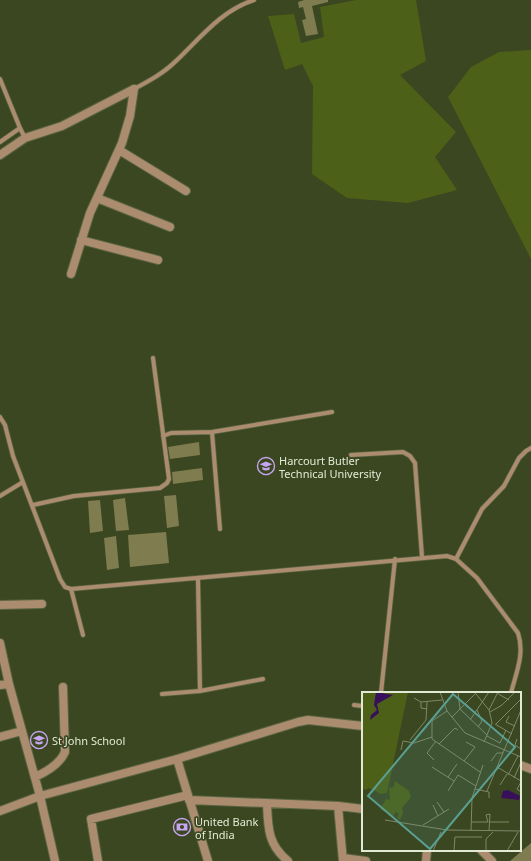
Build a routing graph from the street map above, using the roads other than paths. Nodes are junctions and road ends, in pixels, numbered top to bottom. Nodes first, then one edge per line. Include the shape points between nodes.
1 (254, 0) edge
2 (0, 79) edge
3 (134, 89) junction
4 (20, 128) junction
5 (25, 138) junction
6 (0, 142) edge
7 (119, 150) junction
8 (0, 155) edge
9 (186, 191) dead end
10 (97, 198) junction
11 (170, 227) dead end
12 (81, 240) junction
13 (158, 260) dead end
14 (71, 274) dead end
15 (153, 358) dead end
16 (332, 412) dead end
17 (0, 417) edge
18 (212, 432) junction
19 (163, 436) junction
20 (531, 448) edge
21 (351, 455) dead end
22 (23, 482) junction
23 (0, 496) edge
24 (33, 505) junction
25 (220, 529) dead end
26 (422, 557) junction
27 (395, 559) junction
28 (456, 559) junction
29 (198, 579) junction
30 (71, 589) junction
31 (42, 604) dead end
32 (0, 605) edge
33 (83, 635) dead end
34 (0, 643) edge
35 (263, 679) dead end
36 (9, 684) junction
37 (0, 685) edge
38 (63, 687) dead end
39 (200, 691) junction
40 (381, 692) edge
41 (511, 692) edge
42 (162, 694) dead end
43 (354, 704) dead end
44 (362, 706) edge
45 (362, 726) edge
46 (22, 731) junction
47 (0, 737) edge
48 (177, 759) junction
49 (521, 765) edge
50 (531, 769) edge
51 (35, 777) junction
52 (40, 796) junction
53 (188, 798) junction
54 (267, 804) junction
55 (338, 806) junction
56 (362, 809) edge
57 (0, 811) edge
58 (427, 851) edge
59 (482, 851) edge
60 (343, 859) edge
61 (56, 861) edge
62 (98, 861) edge
63 (208, 861) edge
64 (288, 861) edge
65 (366, 861) edge
66 (426, 861) edge
67 (492, 861) edge

1 - 3 lane via 233,10 212,26 162,74
2 - 4 lane
3 - 5 street via 62,126
3 - 7 street via 130,116
4 - 5 lane
4 - 6 lane
5 - 8 street
7 - 9 street
7 - 10 street
10 - 11 street
10 - 12 street
12 - 13 street
12 - 14 street
15 - 19 lane
16 - 18 lane
17 - 22 lane
18 - 19 lane via 171,433
18 - 25 lane
19 - 24 lane via 169,479 163,487 74,496
20 - 28 lane via 519,458 504,486 482,509
21 - 26 lane via 403,452 415,463
22 - 23 lane
22 - 24 lane
24 - 30 lane via 60,579 65,587
26 - 27 lane
26 - 28 lane via 447,556
27 - 29 lane
27 - 40 lane
28 - 41 lane via 477,578 518,633 521,655
29 - 30 lane
29 - 39 lane
30 - 33 lane
31 - 32 street
34 - 36 street
35 - 39 lane
36 - 37 street
36 - 46 street
38 - 51 street via 65,752 45,772
39 - 42 lane
43 - 44 lane
45 - 48 street via 308,720
46 - 47 street
46 - 51 street
48 - 52 street
48 - 53 street
49 - 50 street
51 - 52 street
52 - 57 street
52 - 61 street
53 - 54 street
53 - 62 street via 91,819
53 - 63 street
54 - 55 street
54 - 64 street via 268,830 277,852
55 - 56 street
55 - 60 street
58 - 66 street
59 - 67 street
60 - 65 street

